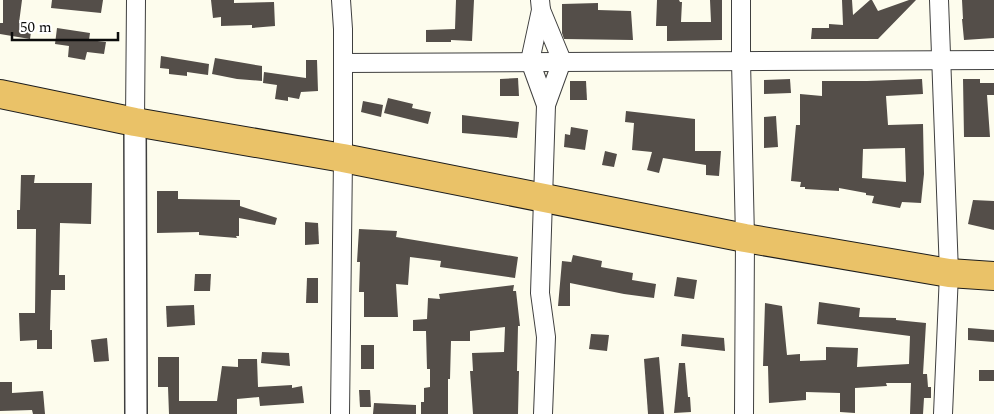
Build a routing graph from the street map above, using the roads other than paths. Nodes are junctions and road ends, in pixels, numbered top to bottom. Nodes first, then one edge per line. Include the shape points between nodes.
1 (136, 0) edge
2 (341, 0) edge
3 (741, 0) edge
4 (939, 0) edge
5 (540, 5) edge
6 (941, 60) junction
7 (994, 60) edge
8 (530, 61) junction
9 (562, 61) junction
10 (741, 61) junction
11 (343, 63) junction
12 (0, 94) edge
13 (546, 105) junction
14 (135, 122) junction
15 (343, 158) junction
16 (544, 198) junction
17 (746, 238) junction
18 (949, 273) junction
19 (994, 276) edge
20 (136, 414) edge
21 (340, 414) edge
22 (543, 414) edge
23 (744, 414) edge
24 (943, 414) edge

1 - 14 street
2 - 11 street
3 - 10 street
4 - 6 street
5 - 8 street
5 - 9 street
6 - 7 street
6 - 10 street
6 - 18 street
8 - 9 street
8 - 11 street
8 - 13 street
9 - 10 street
9 - 13 street
10 - 17 street
11 - 15 street
12 - 14 highway
13 - 16 street
14 - 15 highway
14 - 20 street
15 - 16 highway
15 - 21 street
16 - 17 highway
16 - 22 street via 540,293 546,337
17 - 18 highway
17 - 23 street
18 - 19 highway
18 - 24 street

